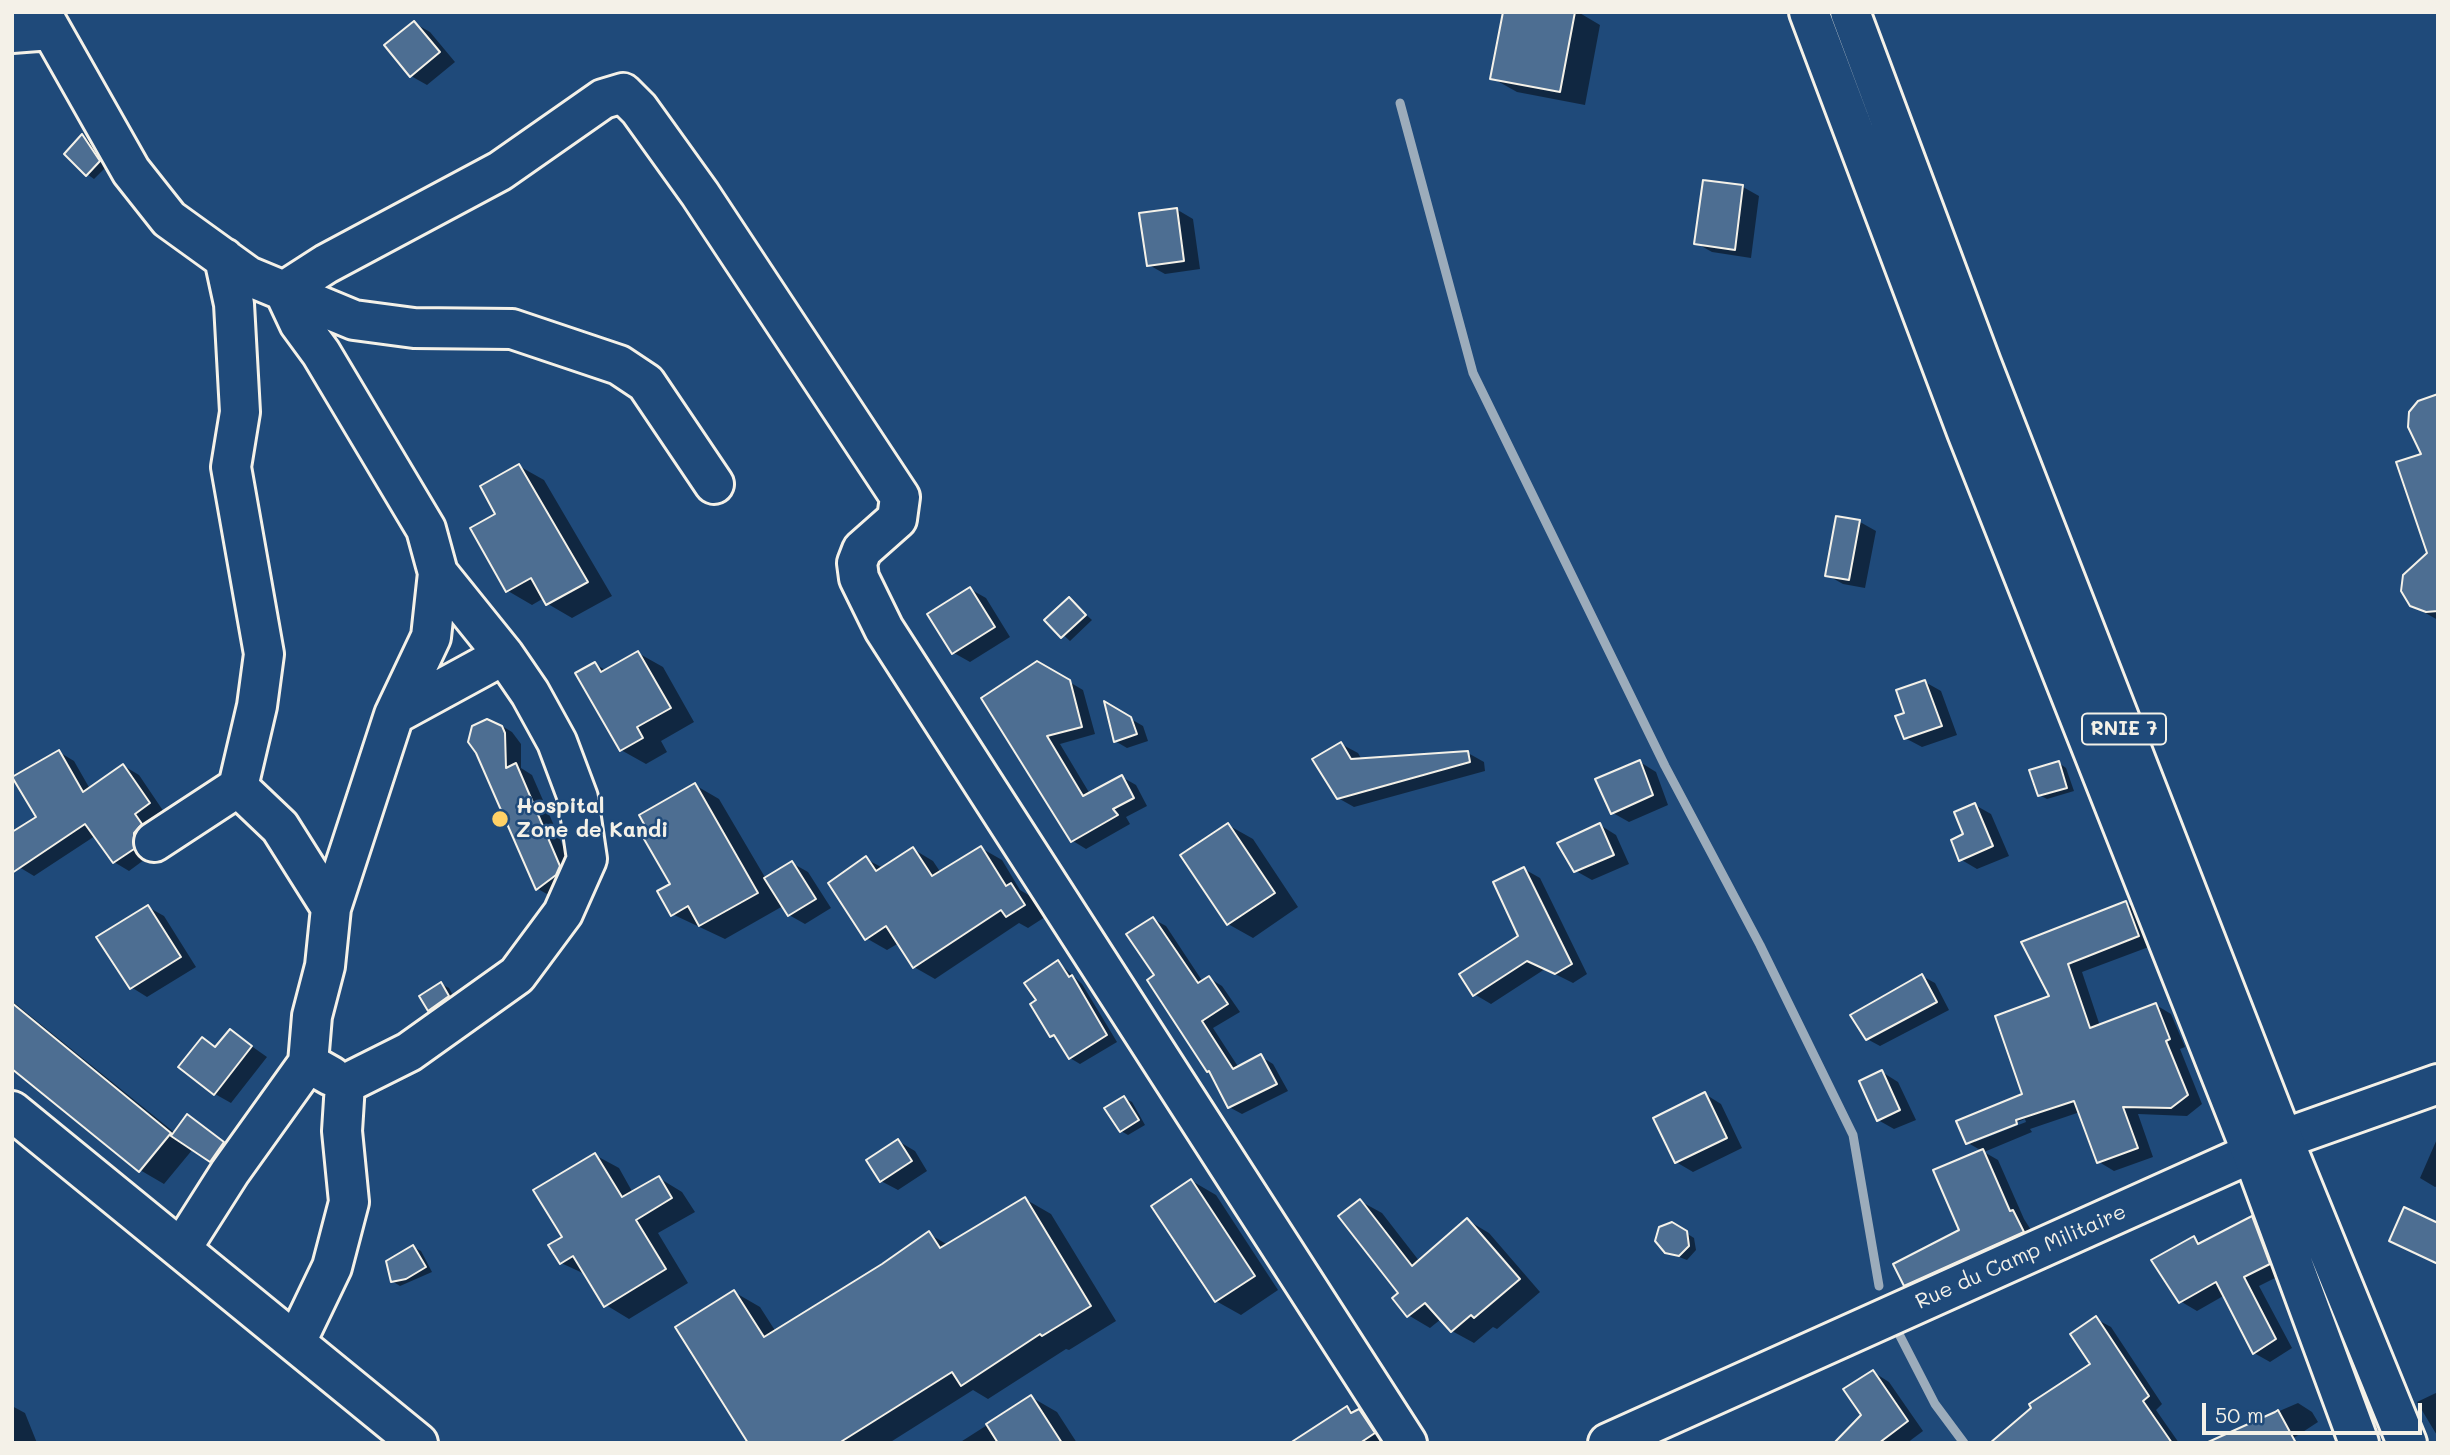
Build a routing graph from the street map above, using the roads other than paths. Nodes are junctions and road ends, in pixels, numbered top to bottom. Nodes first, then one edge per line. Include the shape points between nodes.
1 (1809, 12) edge
2 (1850, 12) edge
3 (46, 21) edge
4 (12, 33) edge
5 (224, 258) junction
6 (284, 290) junction
7 (714, 484) dead end
8 (438, 573) junction
9 (504, 655) junction
10 (394, 715) junction
11 (238, 787) junction
12 (155, 842) dead end
13 (331, 908) junction
14 (308, 1063) junction
15 (345, 1084) junction
16 (2438, 1084) edge
17 (12, 1111) edge
18 (2268, 1146) junction
19 (181, 1249) junction
20 (296, 1342) junction
21 (418, 1443) edge
22 (1407, 1443) edge
23 (1608, 1443) edge
24 (2359, 1443) edge
25 (2407, 1443) edge

1 - 18 street, RNIE 7 via 1967,432
2 - 18 street, RNIE 7
3 - 4 street
3 - 5 street via 131,171 169,219
5 - 6 street via 248,276
5 - 11 street via 234,304 240,412 231,467 264,654
6 - 7 street via 354,320 414,328 512,330 619,365 646,383
6 - 8 street via 299,323 426,529
6 - 22 street via 500,171 603,99 623,93 639,109 900,497 897,519 863,550 857,563 859,578 884,629
8 - 9 street
8 - 10 street via 431,637
9 - 10 street
9 - 15 street via 557,742 578,798 587,859 563,913 517,975 409,1052
10 - 13 street
11 - 12 street
11 - 13 street via 280,827
13 - 14 street
14 - 15 street
14 - 19 street
15 - 20 street via 342,1131 349,1202 332,1267
16 - 18 street, Rue du Camp Militaire
17 - 19 street
18 - 23 street, Rue du Camp Militaire
18 - 24 street, RNIE 7
18 - 25 street, RNIE 7
19 - 20 street
20 - 21 street

